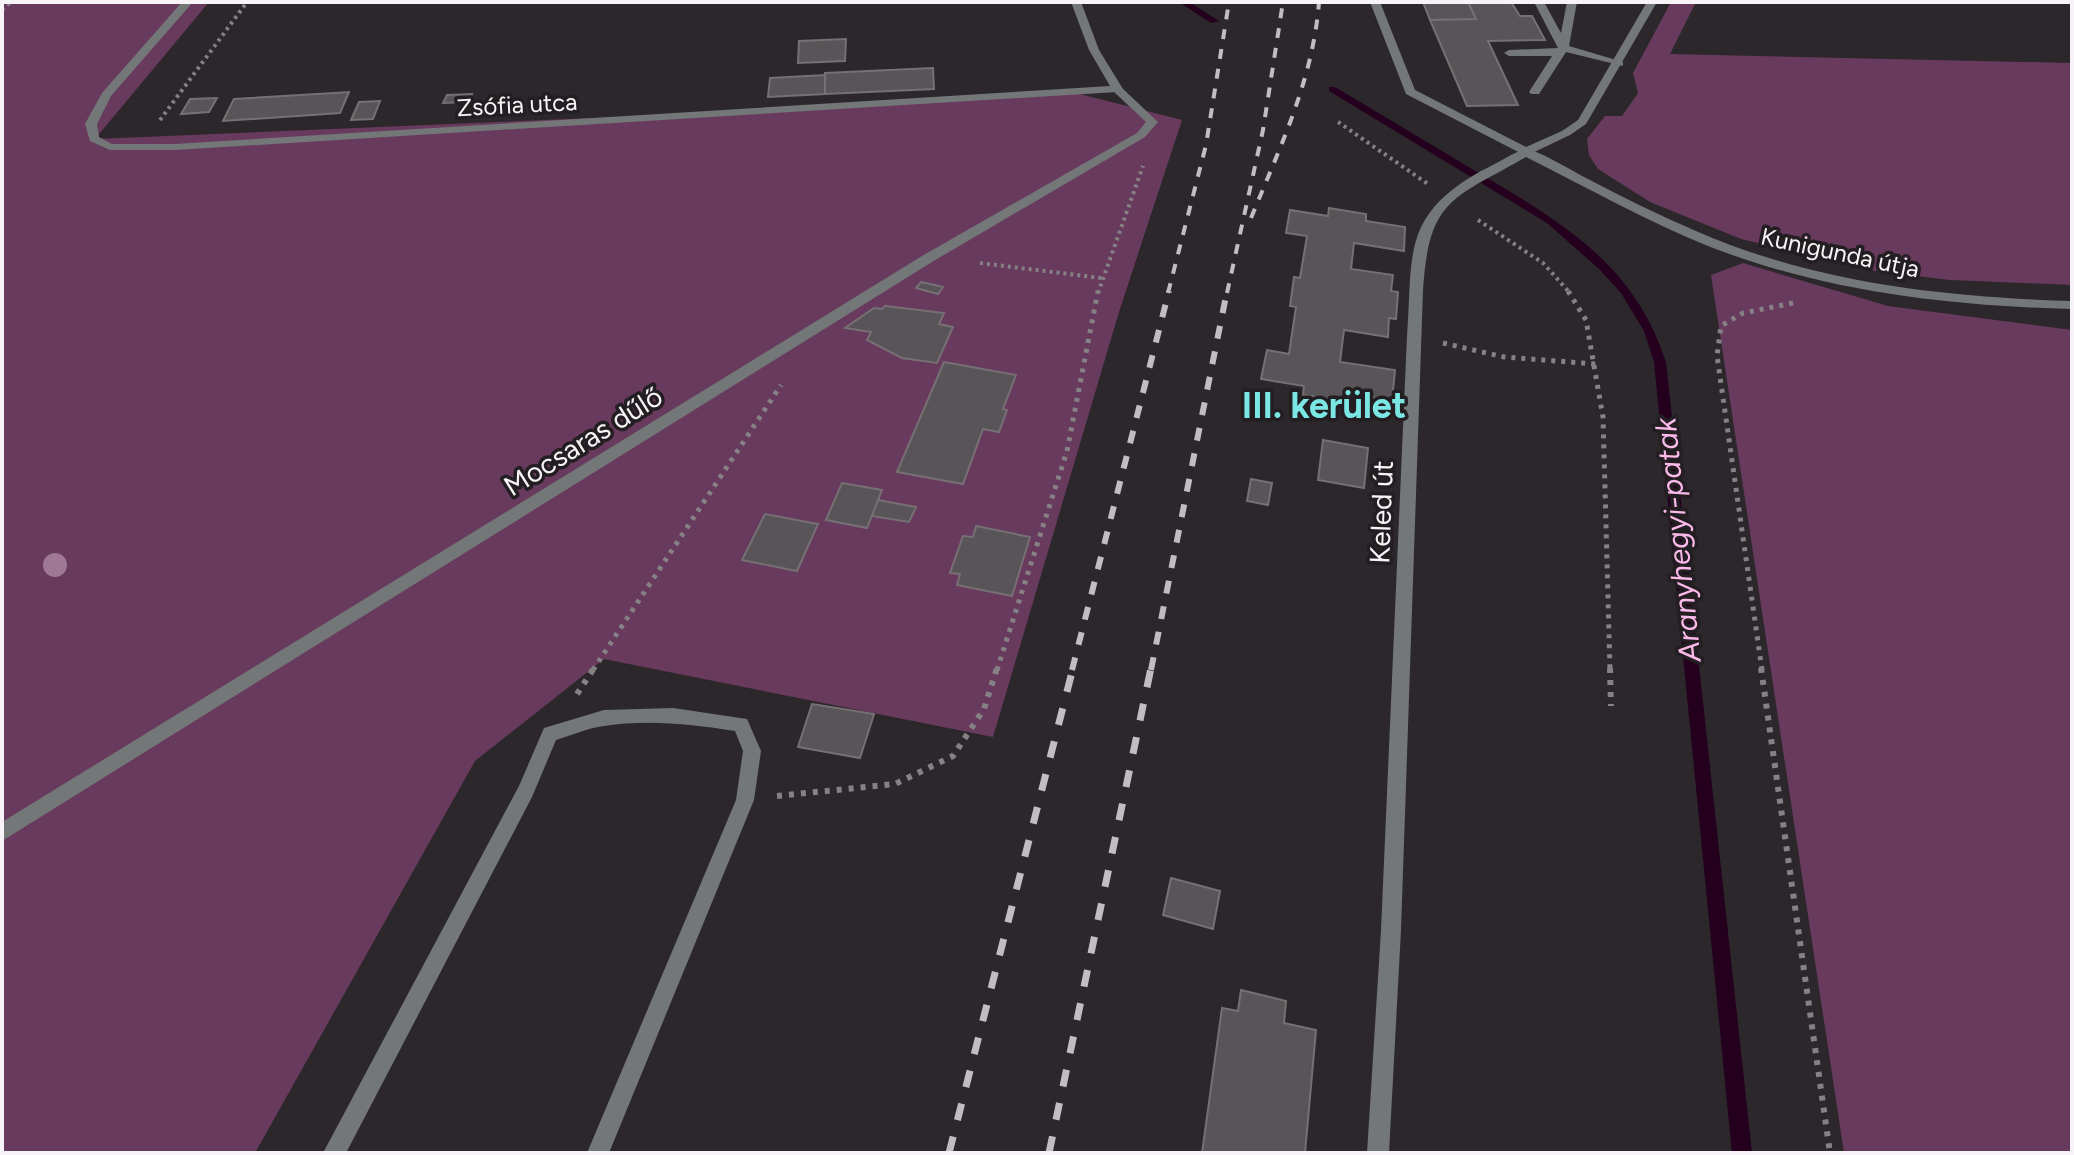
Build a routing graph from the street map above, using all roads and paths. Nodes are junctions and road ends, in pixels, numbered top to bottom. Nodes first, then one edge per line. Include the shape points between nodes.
1 (11, 2) edge
2 (188, 2) edge
3 (247, 2) edge
4 (1076, 2) edge
5 (1375, 2) edge
6 (1539, 2) edge
7 (1572, 2) edge
8 (1652, 2) edge
9 (2, 10) edge
10 (1561, 50) junction
11 (1509, 53) dead end
12 (1619, 64) junction
13 (1117, 89) junction
14 (1535, 92) dead end
15 (1152, 122) junction
16 (1338, 122) dead end
17 (138, 149) junction
18 (1526, 152) junction
19 (1450, 197) junction
20 (1478, 220) dead end
21 (927, 259) junction
22 (1101, 278) junction
23 (1802, 301) dead end
24 (2072, 305) edge
25 (1414, 336) junction
26 (1596, 364) junction
27 (786, 377) dead end
28 (1611, 706) dead end
29 (550, 734) junction
30 (745, 800) junction
31 (2, 832) edge
32 (334, 1153) edge
33 (598, 1153) edge
34 (1378, 1153) edge
35 (1830, 1153) edge

1 - 9 path
2 - 17 street, Zsófia utca via 106,95 91,124 94,139 110,147
3 - 17 path
4 - 13 street via 1094,50
5 - 18 street via 1414,97
6 - 10 street
7 - 10 street
8 - 12 street, Keled út
10 - 11 street
10 - 12 street
10 - 14 street
12 - 18 street, Keled út via 1582,122
13 - 15 street
13 - 17 street, Zsófia utca
15 - 21 street, Mocsaras dűlő via 1141,135
15 - 22 path via 1153,137
16 - 19 path
18 - 19 street, Keled út
18 - 24 street, Kunigunda útja via 1675,227 1801,272 1941,296
19 - 25 street, Keled út via 1433,214 1423,238
20 - 26 path via 1543,263 1564,284 1586,320
21 - 22 path
21 - 31 street, Mocsaras dűlő
22 - 30 path via 1067,451 984,709 953,756 895,784
23 - 35 path via 1743,313 1721,326 1717,356
25 - 26 path via 1504,357
25 - 34 street, Keled út
26 - 28 path via 1603,417
27 - 29 path
29 - 30 street via 603,719 639,716 741,724 752,751
29 - 32 street via 526,791
30 - 33 street

